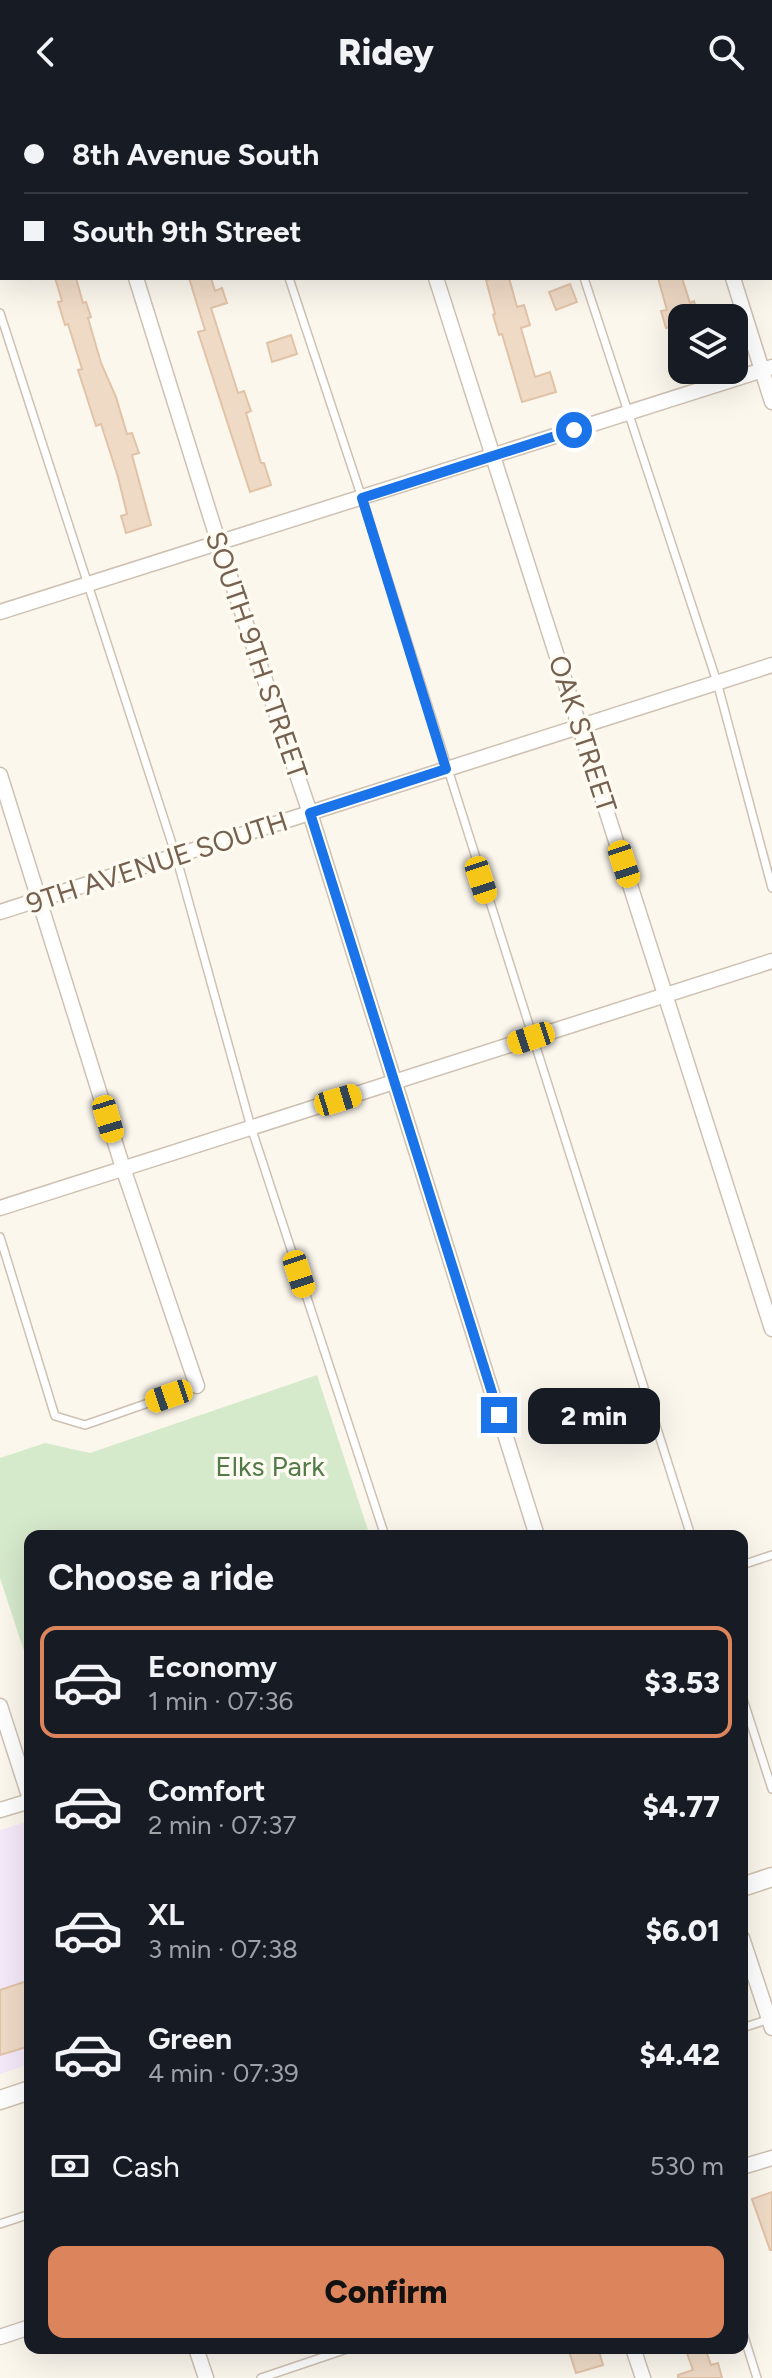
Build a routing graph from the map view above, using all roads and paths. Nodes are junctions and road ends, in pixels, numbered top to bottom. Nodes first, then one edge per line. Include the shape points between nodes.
1 (137, 280) edge
2 (290, 280) edge
3 (437, 280) edge
4 (585, 280) edge
5 (734, 280) edge
6 (0, 313) edge
7 (767, 369) edge
8 (772, 402) edge
9 (628, 413) junction
10 (493, 456) junction
11 (362, 498) junction
12 (219, 544) junction
13 (88, 585) junction
14 (0, 612) edge
15 (772, 665) edge
16 (717, 682) junction
17 (580, 726) junction
18 (446, 769) junction
19 (0, 775) edge
20 (310, 813) junction
21 (176, 856) junction
22 (772, 888) edge
23 (40, 899) junction
24 (0, 912) edge
25 (772, 961) edge
26 (666, 994) junction
27 (531, 1038) junction
28 (396, 1082) junction
29 (251, 1127) junction
30 (123, 1168) junction
31 (0, 1208) edge
32 (0, 1237) edge
33 (772, 1329) edge
34 (197, 1386) joint
35 (383, 1530) edge
36 (535, 1530) edge
37 (689, 1530) edge
38 (772, 1555) edge
39 (748, 1563) edge
40 (0, 1706) edge
41 (748, 1715) edge
42 (24, 1781) edge
43 (772, 1789) edge
44 (24, 1802) edge
45 (0, 1810) edge
46 (772, 1877) edge
47 (748, 1885) edge
48 (748, 1955) edge
49 (771, 2022) edge
50 (748, 2027) edge
51 (24, 2092) edge
52 (0, 2100) edge
53 (772, 2158) edge
54 (748, 2165) edge
55 (24, 2216) edge
56 (0, 2224) edge
57 (24, 2329) edge
58 (0, 2337) edge
59 (748, 2349) edge
60 (198, 2354) edge
61 (332, 2354) edge
62 (635, 2354) edge
63 (206, 2378) edge
64 (261, 2378) edge
65 (643, 2378) edge
66 (757, 2378) edge

1 - 12 street, SOUTH 9TH STREET
2 - 11 lane
3 - 10 street, OAK STREET
4 - 9 lane
5 - 7 street
6 - 13 lane
7 - 8 street
7 - 9 street
9 - 10 street
9 - 16 lane
10 - 11 street
10 - 17 street, OAK STREET
11 - 12 street
11 - 18 lane
12 - 13 street
12 - 20 street, SOUTH 9TH STREET
13 - 14 street
13 - 21 lane
15 - 16 street, 9TH AVENUE SOUTH
16 - 17 street, 9TH AVENUE SOUTH
16 - 22 lane
17 - 18 street, 9TH AVENUE SOUTH
17 - 26 street, OAK STREET
18 - 20 street, 9TH AVENUE SOUTH
18 - 27 lane
19 - 23 street
20 - 21 street, 9TH AVENUE SOUTH
20 - 28 street, SOUTH 9TH STREET
21 - 23 street, 9TH AVENUE SOUTH
21 - 29 lane
23 - 24 street, 9TH AVENUE SOUTH
23 - 30 street
25 - 26 street
26 - 27 street
26 - 33 street, OAK STREET
27 - 28 street
27 - 37 lane
28 - 29 street
28 - 36 street, SOUTH 9TH STREET
29 - 30 street
29 - 35 lane
30 - 31 street
30 - 34 street
32 - 34 lane via 55,1416 85,1425
38 - 39 lane
40 - 42 street
41 - 43 lane
44 - 45 street
46 - 47 street
48 - 49 street
49 - 50 lane
51 - 52 street
53 - 54 street
55 - 56 lane
57 - 58 street
59 - 66 lane
60 - 63 street
61 - 64 lane
62 - 65 street

